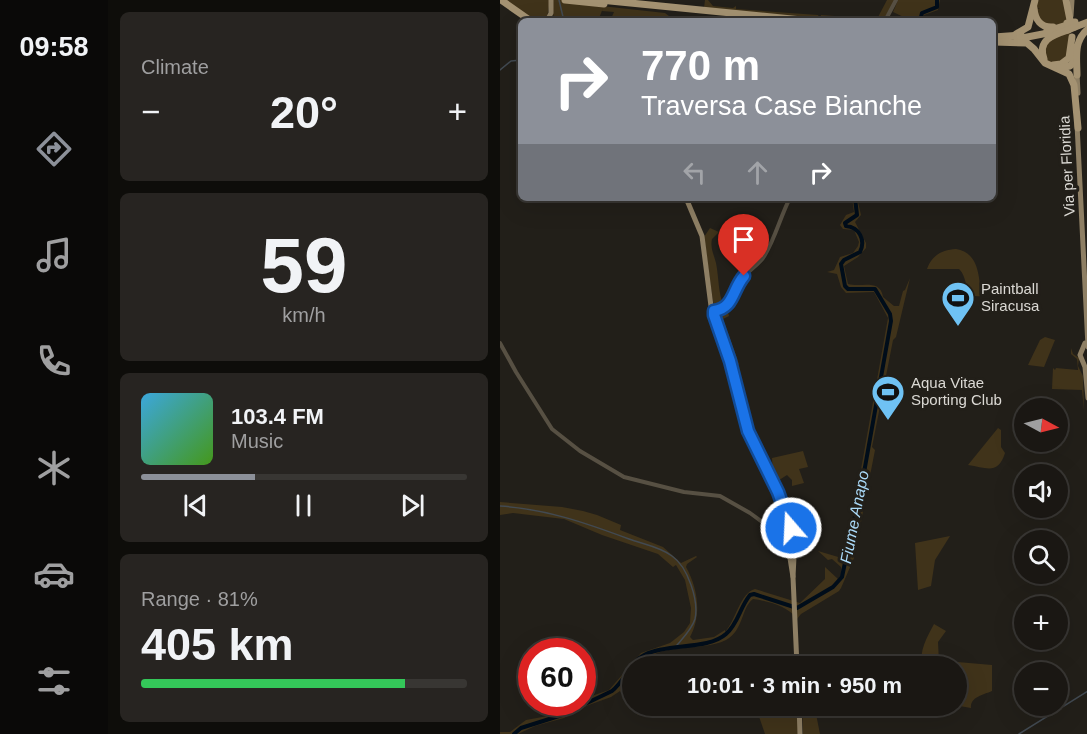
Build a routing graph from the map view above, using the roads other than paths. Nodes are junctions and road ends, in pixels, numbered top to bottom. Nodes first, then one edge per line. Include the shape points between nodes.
1 (552, 0) edge
2 (564, 0) edge
3 (600, 0) edge
4 (896, 0) edge
5 (1036, 0) edge
6 (1066, 0) edge
7 (1073, 0) edge
8 (500, 1) edge
9 (573, 1) edge
10 (526, 18) edge
11 (550, 18) edge
12 (745, 18) edge
13 (782, 18) edge
14 (887, 18) edge
15 (1088, 20) edge
16 (1072, 24) junction
17 (1088, 29) edge
18 (1072, 37) junction
19 (996, 39) edge
20 (996, 39) edge
21 (996, 39) edge
22 (1074, 62) junction
23 (1054, 68) junction
24 (1077, 75) junction
25 (1078, 128) junction
26 (1079, 146) junction
27 (687, 201) edge
28 (789, 201) edge
29 (705, 263) junction
30 (716, 311) junction
31 (500, 343) edge
32 (1086, 349) edge
33 (1085, 361) edge
34 (1088, 369) edge
35 (1087, 378) edge
36 (1088, 398) edge
37 (788, 521) junction
38 (797, 536) junction
39 (781, 537) junction
40 (788, 555) junction
41 (796, 555) junction
42 (793, 577) junction
43 (797, 656) edge
44 (800, 716) edge
45 (801, 734) edge

1 - 11 main road
2 - 9 highway
3 - 13 highway
4 - 14 street
5 - 16 highway via 1034,11 1042,24
5 - 20 highway via 1025,30
6 - 16 highway
7 - 16 highway
7 - 16 main road, Via per Floridia
8 - 10 highway
9 - 12 highway
15 - 16 highway
16 - 18 main road, Via per Floridia
16 - 18 highway via 1045,41 1042,50 1046,61 1056,65 1066,62
16 - 19 highway via 1030,37
16 - 22 highway
16 - 24 main road
17 - 24 highway via 1077,45
18 - 22 main road, Via per Floridia
21 - 23 highway via 1027,43
22 - 23 highway via 1068,67
22 - 25 main road, Via per Floridia
23 - 25 highway via 1072,78
24 - 26 main road
25 - 26 main road, Via per Floridia
26 - 32 main road, Via per Floridia
27 - 29 main road via 702,236
28 - 30 street via 764,255 741,279 730,303
29 - 30 main road
29 - 30 main road via 707,290
30 - 37 main road via 748,431
31 - 39 street via 546,421 580,451 624,477 684,492 720,496
32 - 33 main road, Via per Floridia via 1080,355
33 - 35 main road, Via per Floridia
34 - 35 main road
35 - 36 main road
37 - 38 main road
37 - 39 main road
38 - 39 main road
38 - 41 main road via 802,545
39 - 40 main road via 780,545
40 - 41 main road
40 - 42 main road
41 - 42 main road
42 - 43 main road
44 - 45 main road

